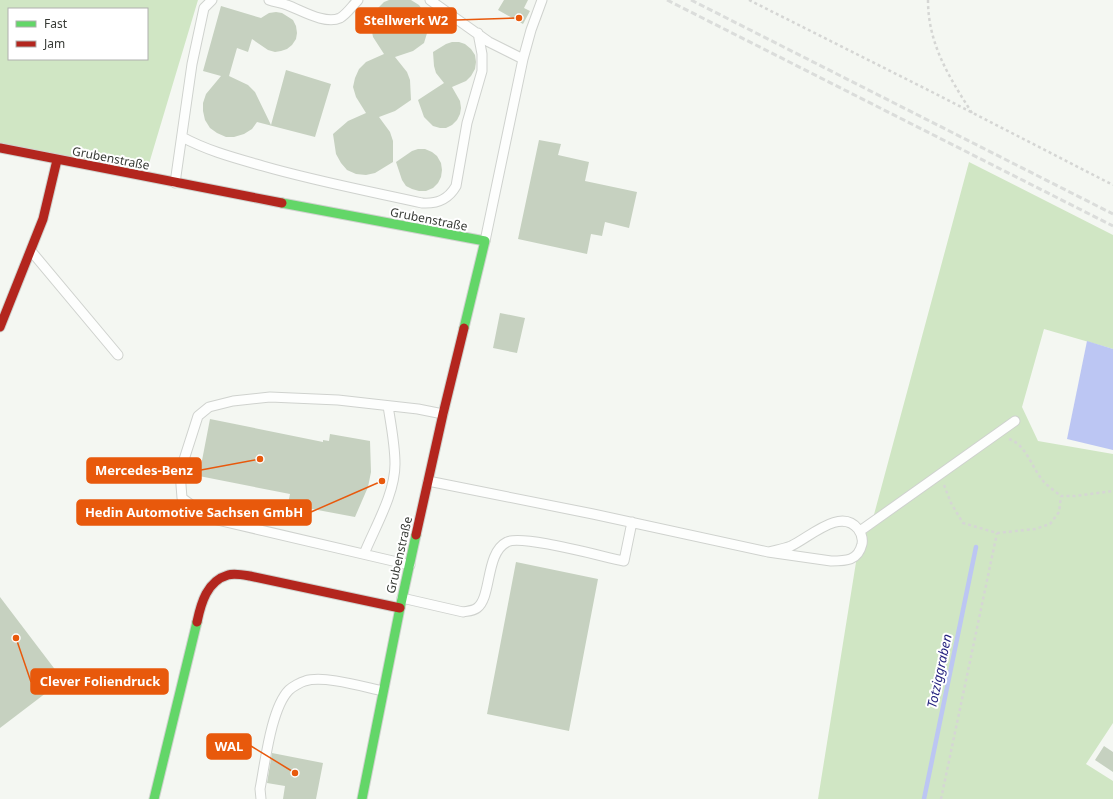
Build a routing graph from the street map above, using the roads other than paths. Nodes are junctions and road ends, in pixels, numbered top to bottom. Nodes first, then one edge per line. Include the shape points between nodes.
1 (212, 0) edge
2 (269, 0) edge
3 (358, 0) edge
4 (430, 0) edge
5 (542, 0) edge
6 (478, 34) junction
7 (524, 59) junction
8 (182, 137) junction
9 (0, 148) edge
10 (57, 160) junction
11 (175, 183) junction
12 (485, 241) junction
13 (31, 250) junction
14 (0, 327) edge
15 (118, 355) dead end
16 (388, 406) junction
17 (443, 414) junction
18 (1015, 421) dead end
19 (428, 481) junction
20 (632, 522) junction
21 (860, 531) junction
22 (768, 552) junction
23 (364, 554) junction
24 (410, 565) junction
25 (402, 598) junction
26 (400, 608) junction
27 (384, 691) junction
28 (154, 799) edge
29 (261, 799) edge
30 (362, 799) edge

1 - 8 lane via 204,8 192,64
2 - 3 lane via 318,18 331,20 343,16
4 - 6 lane
5 - 7 lane
6 - 7 lane
6 - 8 lane via 482,71 467,124 456,186 453,193 440,202 422,203 304,178 217,153
7 - 12 lane
8 - 11 lane
9 - 10 street, Grubenstraße
10 - 11 street, Grubenstraße
10 - 13 street via 43,219
11 - 12 street, Grubenstraße
12 - 17 street, Grubenstraße
13 - 14 street
13 - 15 lane
16 - 17 lane
16 - 23 lane via 395,465 392,487
16 - 23 lane via 338,400 270,397 233,401 209,407 198,416 180,472 182,498 209,518
17 - 19 street, Grubenstraße
18 - 21 lane
19 - 20 lane
19 - 24 street, Grubenstraße
20 - 22 lane
20 - 25 lane via 624,561 532,541 516,540 507,542 499,549 493,560 479,607 463,612
21 - 22 lane via 852,523 842,520 790,547
21 - 22 lane via 861,548 857,556 849,560 831,561
23 - 24 lane
24 - 25 street, Grubenstraße
25 - 26 street, Grubenstraße
26 - 27 street, Grubenstraße
26 - 28 street, Grubenstraße via 250,576 229,574 214,582 202,600
27 - 29 lane via 323,680 305,681 289,690 279,706 273,724 260,789
27 - 30 street, Grubenstraße

